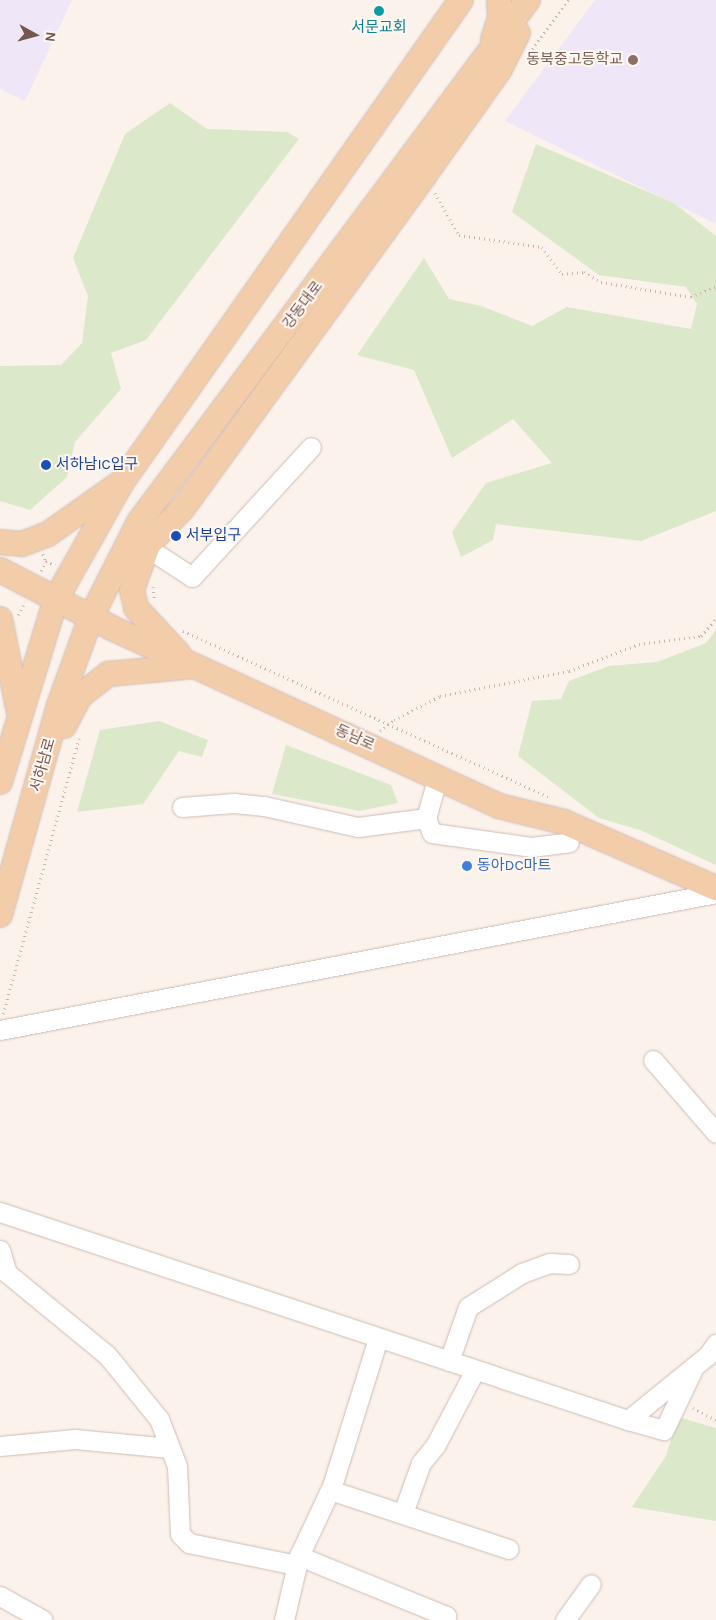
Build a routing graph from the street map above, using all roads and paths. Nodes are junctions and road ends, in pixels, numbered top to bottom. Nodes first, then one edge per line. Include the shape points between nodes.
1 (500, 0) edge
2 (528, 0) edge
3 (533, 0) edge
4 (461, 2) edge
5 (489, 54) junction
6 (424, 176) junction
7 (716, 286) edge
8 (311, 447) dead end
9 (184, 462) junction
10 (122, 482) junction
11 (0, 542) edge
12 (146, 547) junction
13 (0, 570) edge
14 (152, 578) dead end
15 (56, 599) junction
16 (157, 611) dead end
17 (91, 616) junction
18 (0, 619) edge
19 (716, 619) edge
20 (175, 627) dead end
21 (191, 663) junction
22 (20, 714) junction
23 (388, 724) junction
24 (79, 737) dead end
25 (365, 743) junction
26 (45, 757) junction
27 (438, 776) junction
28 (0, 782) edge
29 (559, 802) dead end
30 (182, 807) dead end
31 (426, 818) junction
32 (569, 842) dead end
33 (716, 888) edge
34 (716, 893) edge
35 (0, 915) edge
36 (1, 1023) edge
37 (653, 1060) dead end
38 (716, 1133) edge
39 (0, 1212) edge
40 (0, 1250) edge
41 (569, 1264) dead end
42 (378, 1338) junction
43 (716, 1345) edge
44 (449, 1362) junction
45 (695, 1365) junction
46 (475, 1370) junction
47 (678, 1400) junction
48 (628, 1420) junction
49 (716, 1420) edge
50 (0, 1446) edge
51 (170, 1448) junction
52 (330, 1490) junction
53 (403, 1513) junction
54 (508, 1549) dead end
55 (297, 1561) junction
56 (591, 1584) dead end
57 (0, 1596) edge
58 (43, 1620) edge
59 (284, 1620) edge
60 (445, 1620) edge
61 (565, 1620) edge

1 - 5 main road via 500,17
2 - 5 main road, 강동대로
3 - 6 main road via 500,69
4 - 10 main road
5 - 9 main road, 강동대로
6 - 7 path via 459,235 542,247 562,274 584,272 601,282 690,297
6 - 12 main road via 183,508
8 - 12 street via 192,577
9 - 12 main road
9 - 17 main road, 강동대로 via 139,522
10 - 11 main road via 48,534 22,544
10 - 15 main road
12 - 21 main road via 132,590 136,608
13 - 15 main road, 동남로
14 - 16 path
15 - 17 main road, 동남로
15 - 22 main road
17 - 21 main road, 동남로
17 - 26 main road, 서하남로
18 - 22 main road
19 - 23 path via 701,636 639,644 568,671 440,696
20 - 23 path
21 - 25 main road, 동남로
21 - 26 main road via 108,674 80,696
22 - 28 main road
23 - 25 path
23 - 29 path
24 - 36 path
25 - 27 main road, 동남로
26 - 35 main road, 서하남로
27 - 31 street
27 - 33 main road, 동남로 via 500,806 564,822
30 - 31 street via 234,803 264,806 358,827
31 - 32 street via 432,833 531,848
34 - 36 street
37 - 38 street
39 - 42 street
40 - 51 street via 7,1273 107,1355 159,1419
41 - 44 street via 550,1264 522,1274 468,1307
42 - 44 street
42 - 52 street
43 - 45 street
44 - 46 street
45 - 47 street
45 - 48 street
46 - 48 street
46 - 53 street via 435,1446 421,1463
47 - 48 street via 664,1430
47 - 49 path
50 - 51 street via 75,1439
51 - 55 street via 177,1466 180,1534 189,1543
52 - 53 street
52 - 55 street
53 - 54 street
55 - 59 street
55 - 60 street via 446,1616
56 - 61 street
57 - 58 street

